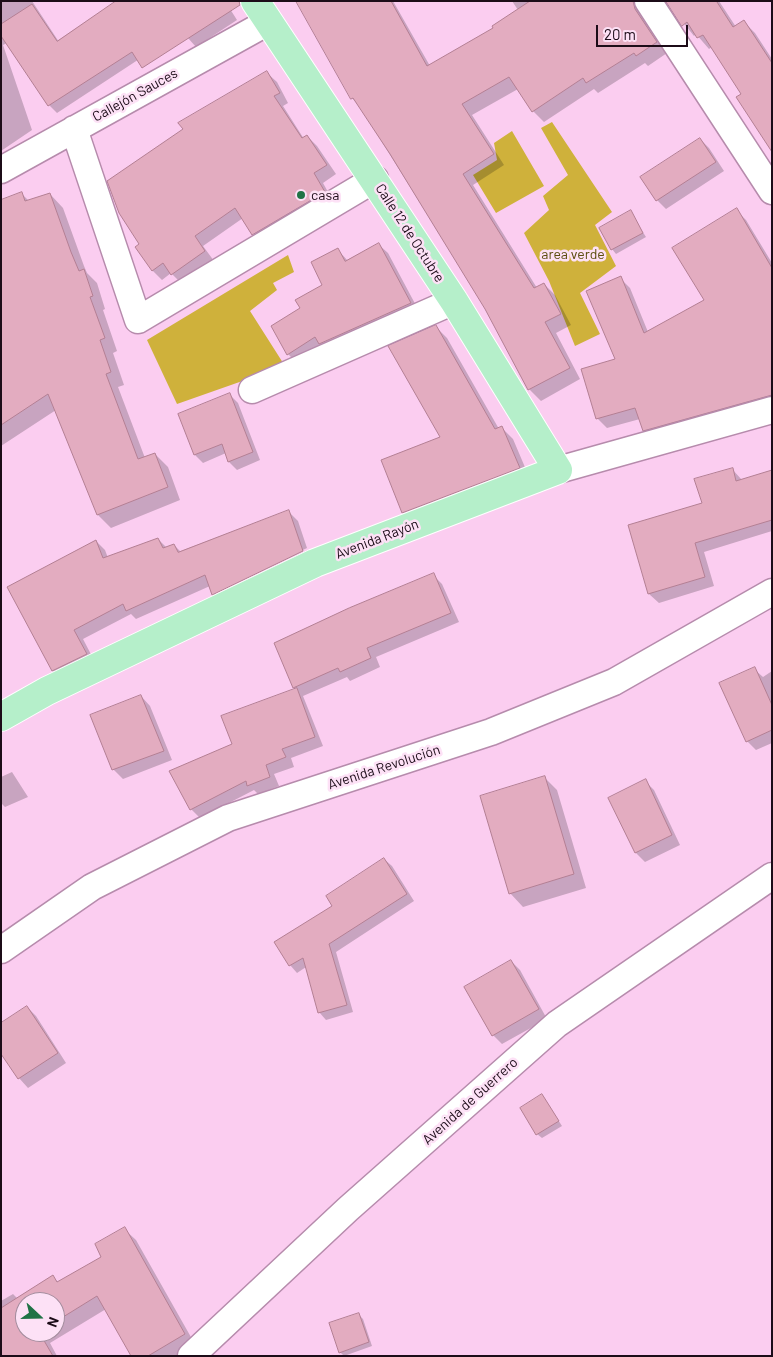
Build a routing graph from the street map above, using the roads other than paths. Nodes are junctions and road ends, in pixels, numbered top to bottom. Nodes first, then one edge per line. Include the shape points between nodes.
1 (648, 1) edge
2 (262, 11) edge
3 (74, 129) junction
4 (1, 170) edge
5 (375, 179) junction
6 (772, 191) edge
7 (454, 301) junction
8 (252, 390) dead end
9 (772, 410) edge
10 (558, 470) junction
11 (772, 592) edge
12 (1, 718) edge
13 (772, 876) edge
14 (1, 950) edge
15 (191, 1356) edge

1 - 6 street
2 - 3 street, Callejón Sauces
2 - 5 main road, Calle 12 de Octubre
3 - 4 street, Callejón Sauces
3 - 5 street via 138,320
5 - 7 main road, Calle 12 de Octubre
7 - 8 street
7 - 10 main road, Calle 12 de Octubre
9 - 10 street, Avenida Rayón
10 - 12 main road, Avenida Rayón via 315,563 47,691
11 - 14 street, Avenida Revolución via 614,682 491,732 228,818 92,888
13 - 15 street, Avenida de Guerrero via 556,1024 348,1209

